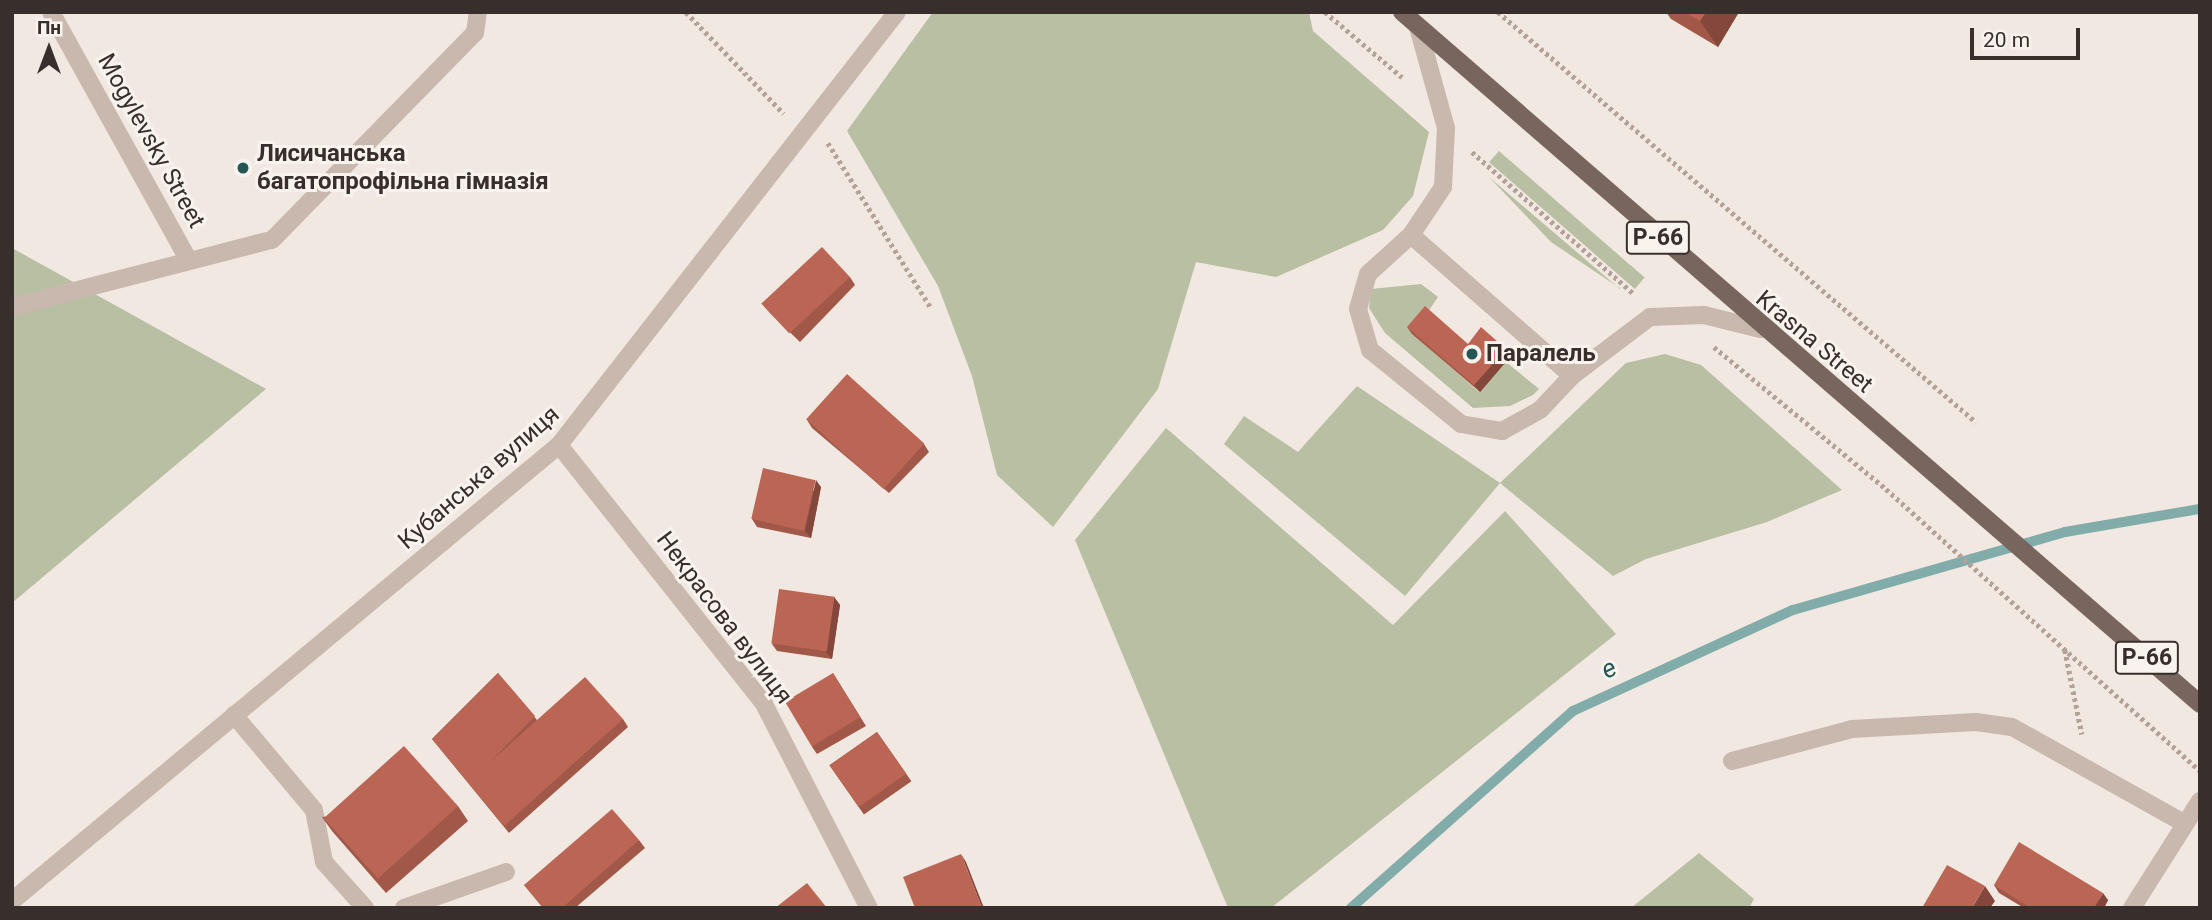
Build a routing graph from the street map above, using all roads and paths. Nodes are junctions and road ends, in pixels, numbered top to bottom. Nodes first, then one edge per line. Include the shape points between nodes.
1 (51, 12) edge
2 (478, 12) edge
3 (686, 12) edge
4 (897, 12) edge
5 (1325, 12) edge
6 (1402, 12) edge
7 (1498, 12) edge
8 (1418, 27) junction
9 (1410, 84) dead end
10 (1444, 122) junction
11 (805, 134) junction
12 (1411, 235) junction
13 (187, 257) junction
14 (12, 307) edge
15 (931, 308) dead end
16 (1668, 316) junction
17 (1760, 329) junction
18 (1572, 376) junction
19 (1976, 422) dead end
20 (559, 445) junction
21 (2065, 649) junction
22 (2200, 704) edge
23 (234, 715) junction
24 (1732, 761) dead end
25 (2088, 767) junction
26 (2200, 771) edge
27 (2200, 801) edge
28 (2184, 823) junction
29 (506, 872) dead end
30 (12, 901) edge
31 (365, 908) edge
32 (404, 908) edge
33 (869, 908) edge
34 (2132, 908) edge

1 - 13 street, Mogylevsky Street
2 - 13 street via 475,33 272,240
3 - 11 path
4 - 11 street, Кубанська вулиця
5 - 9 path
6 - 8 main road, Krasna Street / Р-66
7 - 19 path
8 - 10 street
8 - 17 main road, Krasna Street / Р-66
10 - 12 street via 1443,187
10 - 16 path via 1495,178
11 - 15 path via 832,144
11 - 20 street, Кубанська вулиця
12 - 18 street
12 - 18 street via 1367,274 1358,309 1370,350 1461,424 1502,431 1540,410
13 - 14 street
16 - 17 street via 1704,315
16 - 18 street via 1650,317
16 - 21 path via 1886,489
17 - 22 main road, Krasna Street / Р-66
20 - 23 street, Кубанська вулиця
20 - 33 street, Некрасова вулиця via 764,704
21 - 25 path
21 - 26 path
23 - 30 street, Кубанська вулиця
23 - 31 street via 314,810 324,862
24 - 25 street via 1852,729 1976,722 2012,727
25 - 28 street
27 - 28 street
28 - 34 street
29 - 32 street

